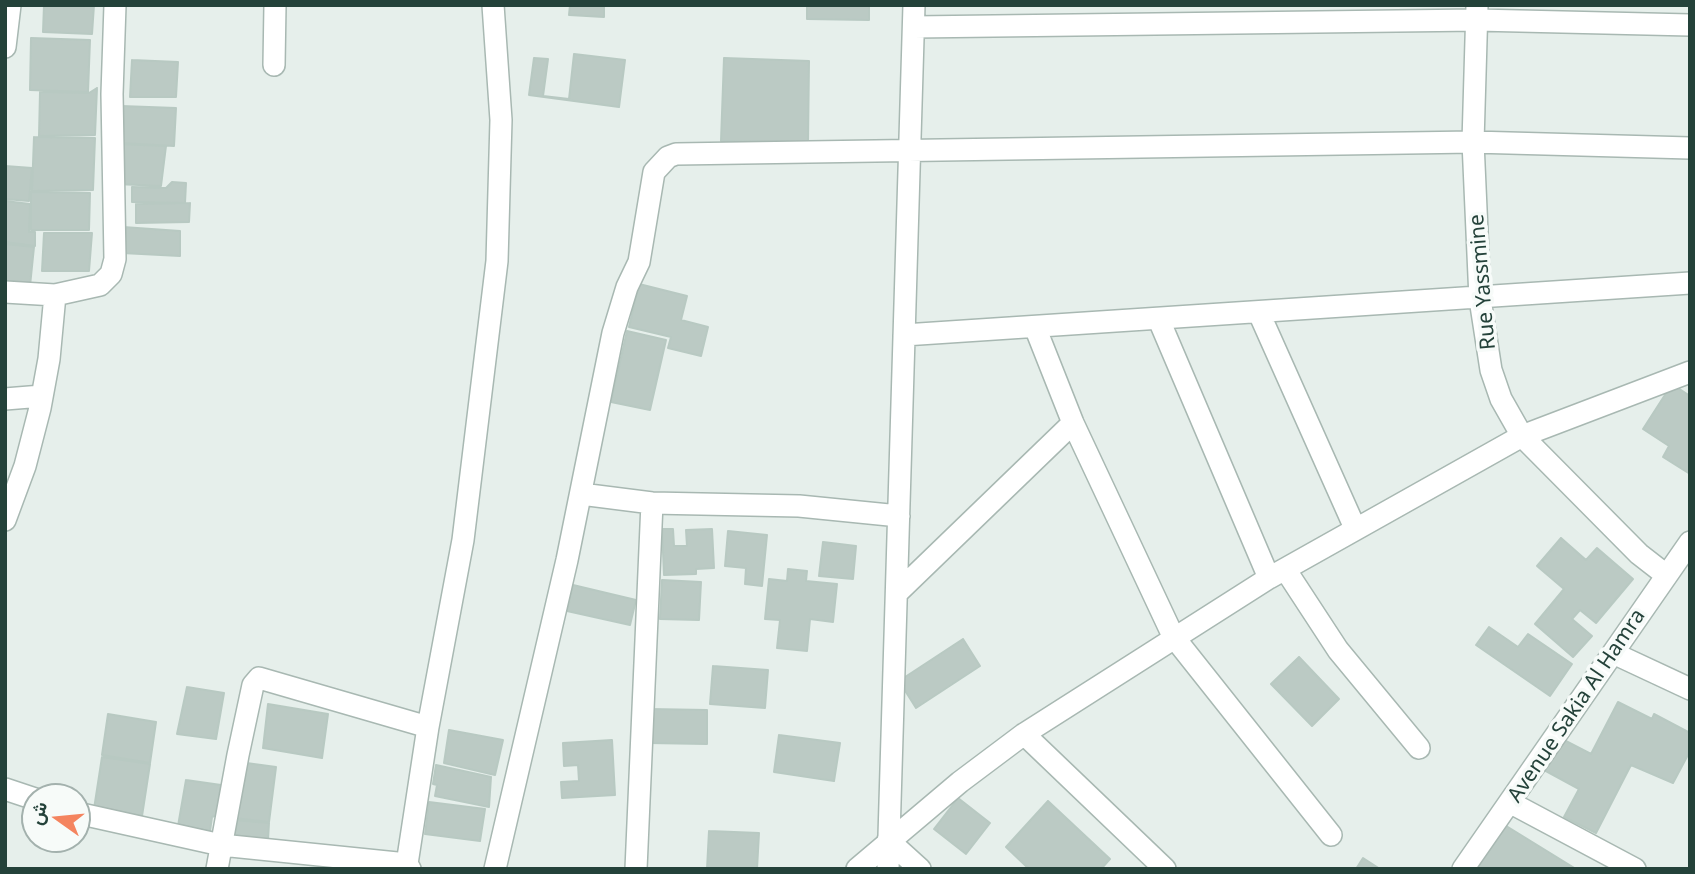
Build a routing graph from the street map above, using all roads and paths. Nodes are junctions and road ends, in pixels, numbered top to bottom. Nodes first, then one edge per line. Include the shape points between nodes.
1 (10, 5) edge
2 (116, 5) edge
3 (275, 5) edge
4 (494, 5) edge
5 (914, 5) edge
6 (1477, 13) edge
7 (1690, 24) edge
8 (914, 27) junction
9 (5, 47) edge
10 (274, 65) dead end
11 (1473, 142) junction
12 (1690, 148) edge
13 (911, 150) junction
14 (1690, 283) edge
15 (5, 292) edge
16 (55, 295) junction
17 (1480, 299) junction
18 (1259, 313) junction
19 (1160, 320) junction
20 (1035, 327) junction
21 (904, 335) junction
22 (1690, 372) edge
23 (42, 396) junction
24 (5, 399) edge
25 (1073, 423) junction
26 (1522, 436) junction
27 (581, 494) junction
28 (652, 503) junction
29 (899, 516) junction
30 (5, 520) edge
31 (1355, 528) junction
32 (1690, 542) edge
33 (1277, 573) junction
34 (1666, 575) junction
35 (898, 592) junction
36 (1173, 636) junction
37 (1612, 653) junction
38 (1690, 688) edge
39 (428, 727) junction
40 (1024, 734) junction
41 (1419, 748) dead end
42 (1511, 803) junction
43 (91, 816) edge
44 (1331, 835) dead end
45 (888, 840) junction
46 (221, 845) junction
47 (409, 866) edge
48 (217, 869) edge
49 (495, 869) edge
50 (636, 869) edge
51 (857, 869) edge
52 (888, 869) edge
53 (920, 869) edge
54 (1165, 869) edge
55 (1463, 869) edge
56 (1635, 869) edge

1 - 9 street
2 - 16 street via 113,266 100,285
3 - 10 street
4 - 39 street via 501,120 497,261 463,540
5 - 8 street
6 - 7 street
6 - 8 street
6 - 11 street, Rue Yassmine
8 - 13 street
11 - 12 street
11 - 13 street
11 - 17 street, Rue Yassmine
13 - 21 street
13 - 27 street via 676,154 661,162 651,184 639,262 614,333
14 - 17 street
15 - 16 street
16 - 23 street
17 - 18 street
17 - 26 street, Rue Yassmine via 1491,370
18 - 19 street
18 - 31 street
19 - 20 street
19 - 33 street
20 - 21 street
20 - 25 street
21 - 29 street
22 - 26 street
23 - 24 street
23 - 30 street via 25,466
25 - 35 street
25 - 36 street
26 - 31 street
26 - 34 street, Rue Yassmine via 1639,554
27 - 28 street
27 - 49 street
28 - 29 street via 799,506
28 - 50 street
29 - 35 street
31 - 33 street
32 - 34 street, Avenue Sakia Al Hamra
33 - 36 street
33 - 41 street
34 - 37 street, Avenue Sakia Al Hamra
35 - 45 street
36 - 40 street
36 - 44 street
37 - 38 street
37 - 42 street, Avenue Sakia Al Hamra
39 - 46 street via 259,678 253,685
39 - 47 street
40 - 45 street
40 - 54 street
42 - 55 street, Avenue Sakia Al Hamra
42 - 56 street
43 - 46 street
45 - 51 street
45 - 52 street
45 - 53 street
46 - 47 street
46 - 48 street

